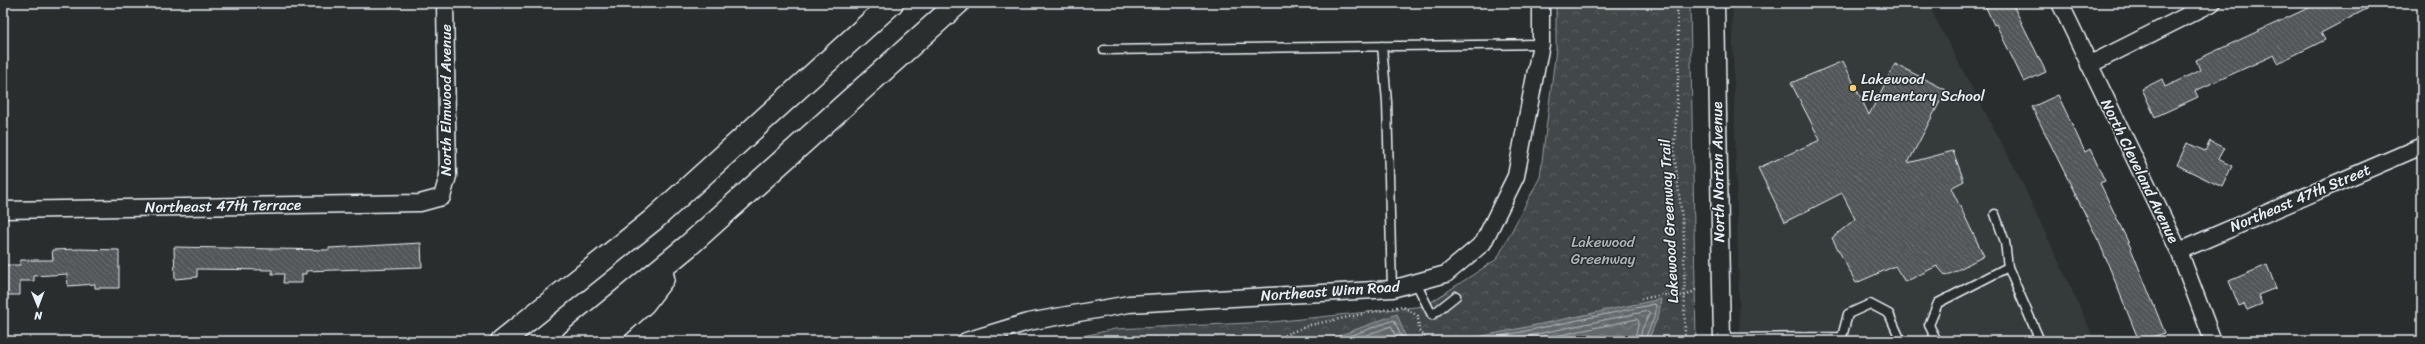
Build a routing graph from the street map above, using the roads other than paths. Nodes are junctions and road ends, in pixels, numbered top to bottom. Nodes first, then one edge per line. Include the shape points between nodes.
1 (445, 3) edge
2 (892, 3) edge
3 (958, 3) edge
4 (1540, 3) edge
5 (1716, 3) edge
6 (2060, 3) edge
7 (2212, 3) edge
8 (1541, 44) junction
9 (1382, 46) junction
10 (1104, 50) dead end
11 (2088, 65) junction
12 (2422, 146) edge
13 (442, 197) joint
14 (3, 210) edge
15 (1995, 214) dead end
16 (688, 246) junction
17 (2179, 251) junction
18 (2008, 267) junction
19 (1416, 282) junction
20 (1392, 289) junction
21 (1456, 296) dead end
22 (1843, 339) edge
23 (1722, 340) edge
24 (502, 341) edge
25 (573, 341) edge
26 (602, 341) edge
27 (966, 341) edge
28 (1901, 341) edge
29 (1936, 341) edge
30 (2040, 341) edge
31 (2213, 341) edge

1 - 13 street, North Elmwood Avenue via 448,176
2 - 24 highway via 653,220
3 - 16 highway
4 - 8 street, Northeast Winn Road
5 - 23 street, North Norton Avenue
6 - 11 street, North Cleveland Avenue
7 - 11 street
8 - 9 lane
8 - 19 street, Northeast Winn Road via 1516,176 1482,243 1446,274
9 - 10 lane
9 - 20 lane via 1387,102
11 - 17 street, North Cleveland Avenue
12 - 17 street, Northeast 47th Street
13 - 14 street, Northeast 47th Terrace via 420,202
15 - 18 lane via 2005,242
16 - 25 highway
16 - 26 highway via 644,303
17 - 31 street, North Cleveland Avenue
18 - 29 lane via 1938,303 1929,325
18 - 30 lane
19 - 20 street, Northeast Winn Road
19 - 21 lane via 1432,315
20 - 27 street, Northeast Winn Road via 1129,304 1028,322
22 - 23 lane
22 - 28 lane via 1848,314 1870,304 1889,314

